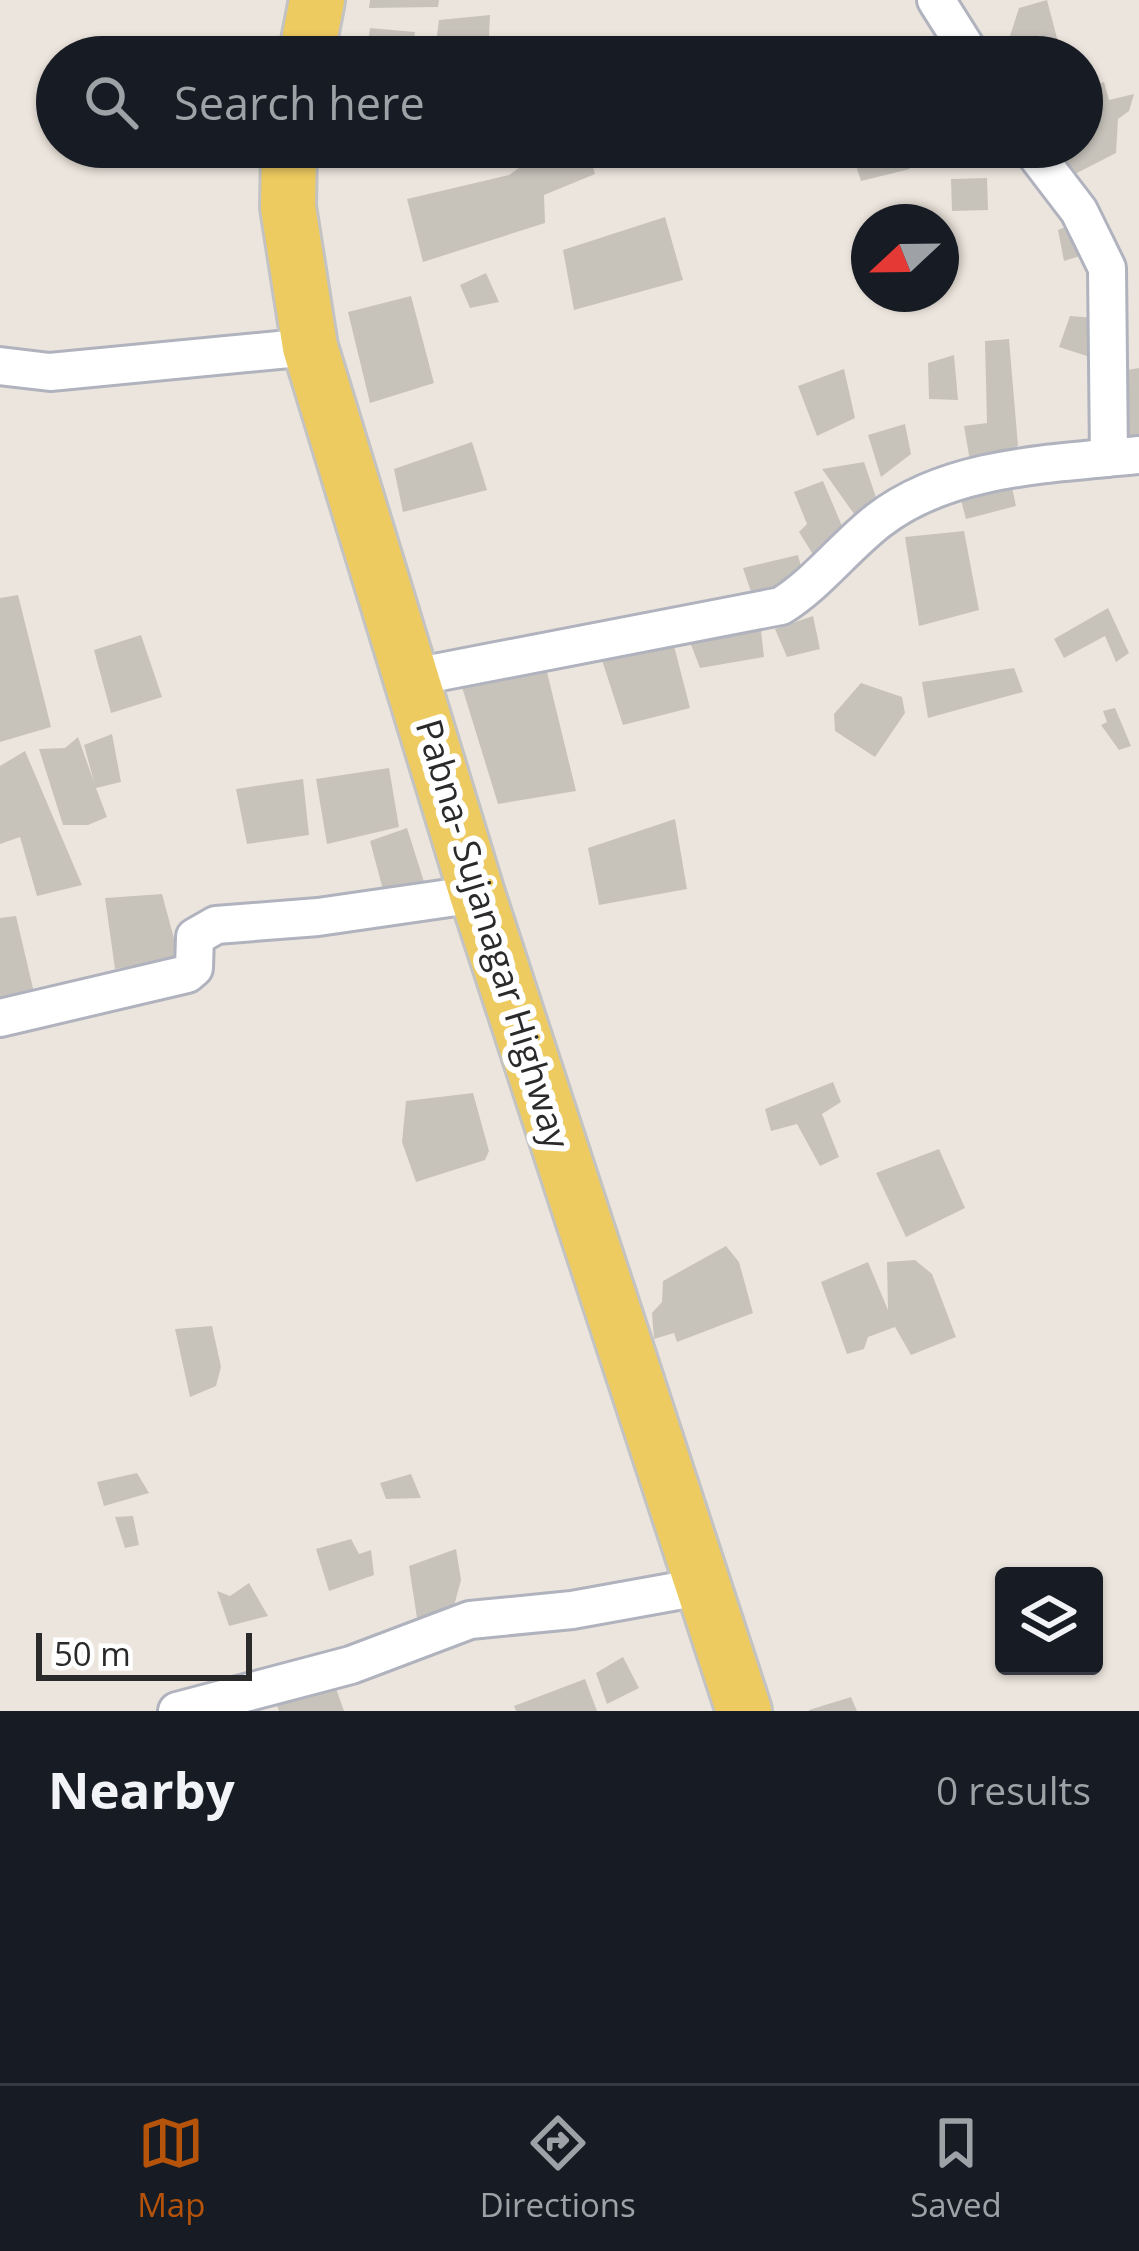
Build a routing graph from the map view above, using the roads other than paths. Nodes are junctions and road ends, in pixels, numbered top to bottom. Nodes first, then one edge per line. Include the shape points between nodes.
1 (317, 0) edge
2 (936, 0) edge
3 (310, 36) edge
4 (959, 36) edge
5 (289, 168) edge
6 (1046, 168) edge
7 (310, 347) junction
8 (0, 367) edge
9 (1124, 457) edge
10 (414, 677) junction
11 (477, 894) junction
12 (0, 1018) edge
13 (705, 1586) junction
14 (176, 1711) edge
15 (744, 1711) edge

1 - 3 main road
2 - 4 street
5 - 7 main road, Pabna- Sujanagar Highway
6 - 9 street via 1107,268
7 - 8 street via 50,372
7 - 10 main road, Pabna- Sujanagar Highway
9 - 10 street via 978,475 909,502 781,606
10 - 11 main road, Pabna- Sujanagar Highway
11 - 12 street via 216,925 195,937 187,974
11 - 13 main road, Pabna- Sujanagar Highway
13 - 14 street via 470,1621 351,1665
13 - 15 main road, Pabna- Sujanagar Highway

